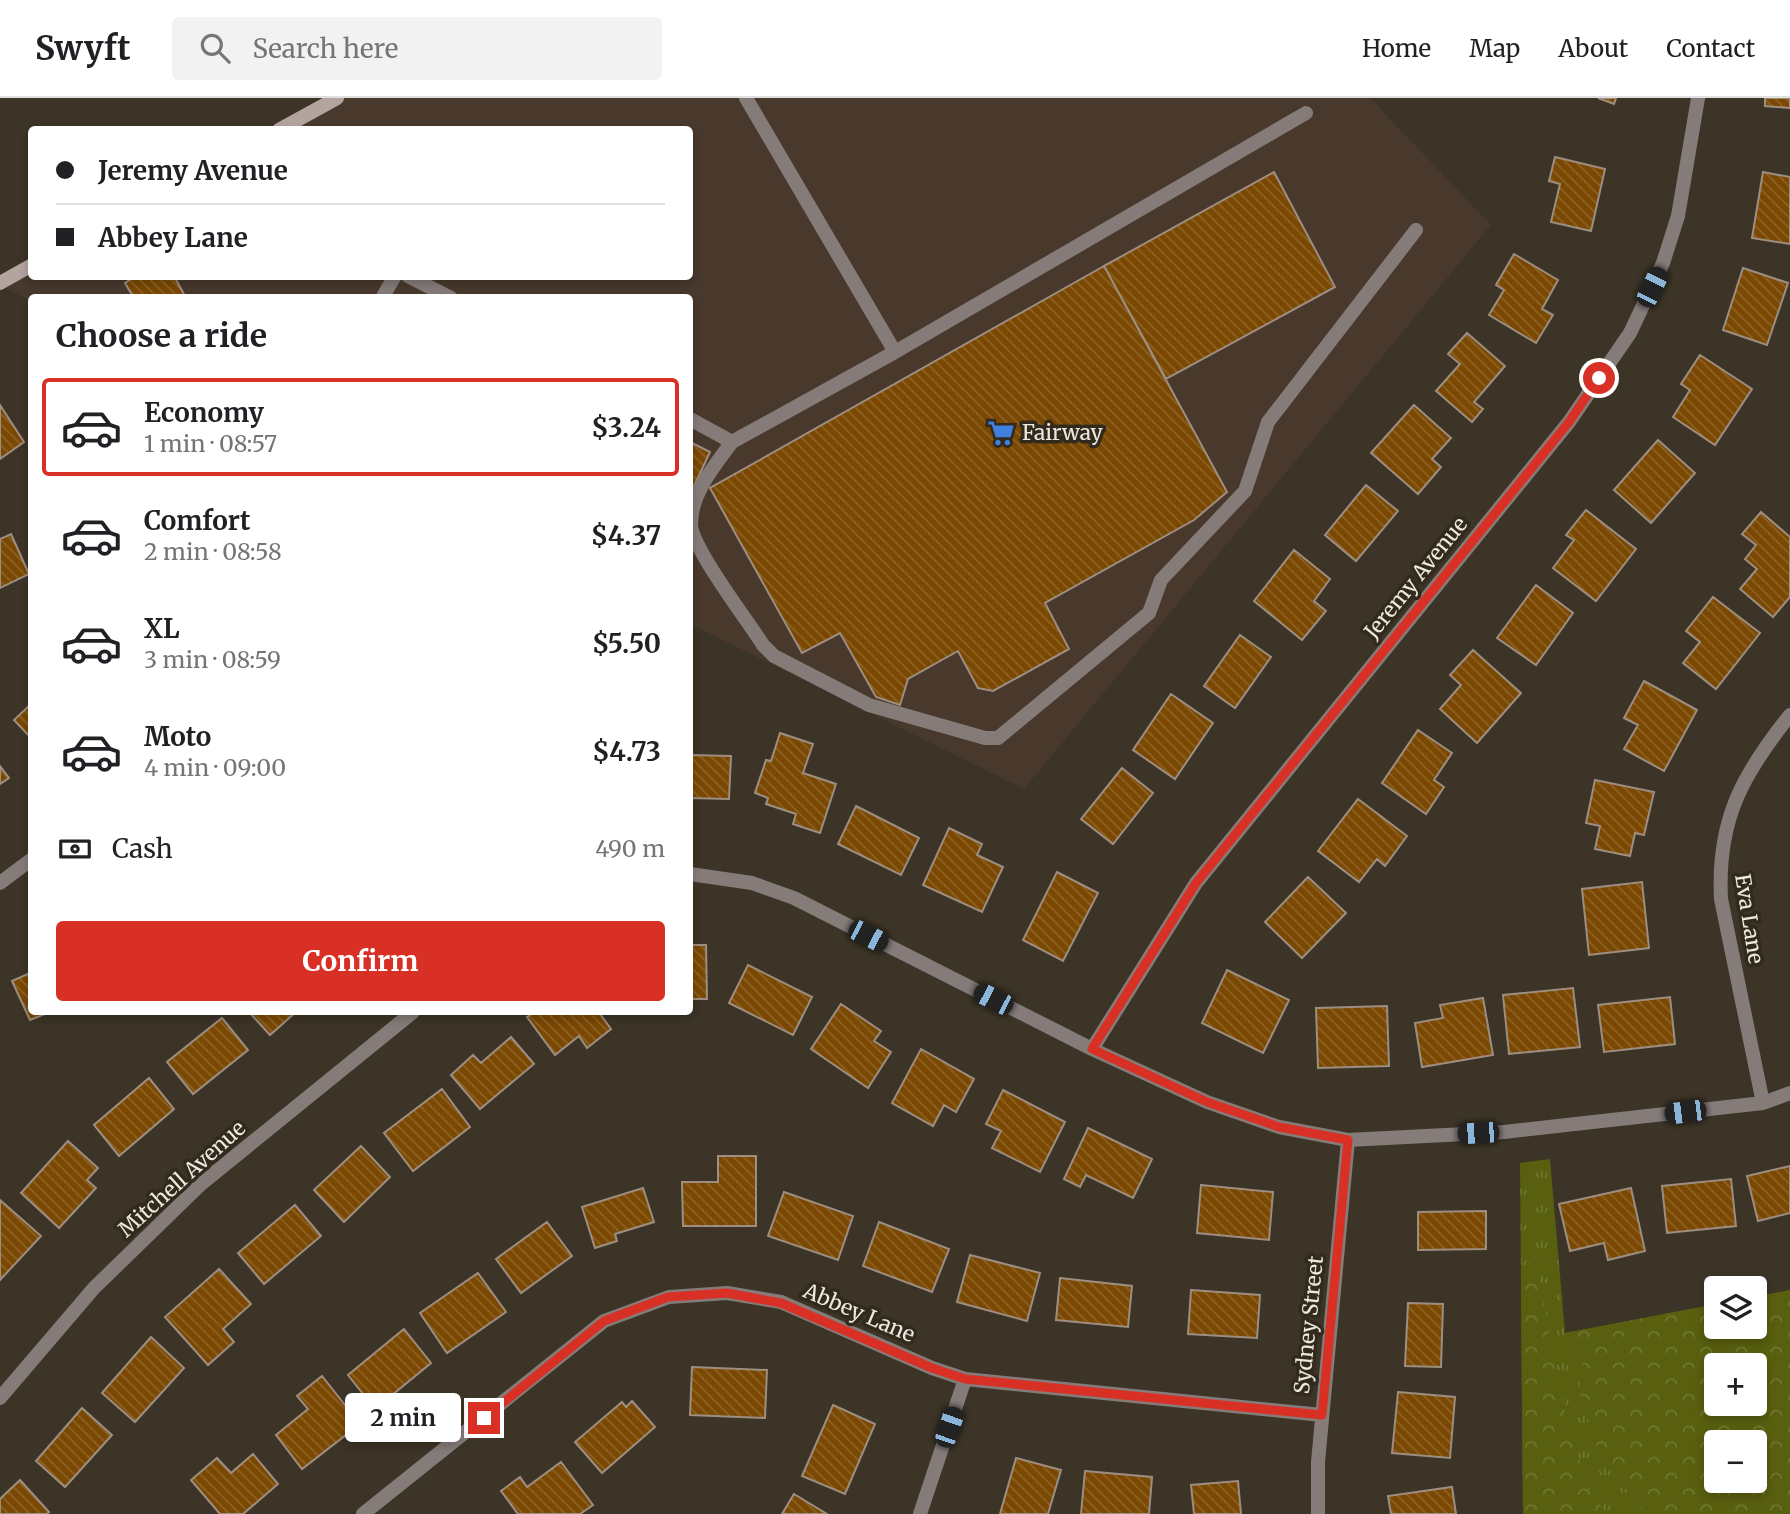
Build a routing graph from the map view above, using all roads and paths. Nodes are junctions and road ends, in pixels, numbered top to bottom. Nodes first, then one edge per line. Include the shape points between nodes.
1 (337, 98) edge
2 (746, 98) edge
3 (1698, 98) edge
4 (1306, 113) dead end
5 (305, 123) edge
6 (1416, 230) dead end
7 (28, 267) edge
8 (416, 280) edge
9 (0, 282) edge
10 (443, 294) edge
11 (895, 352) junction
12 (693, 421) edge
13 (732, 442) junction
14 (693, 514) edge
15 (693, 532) edge
16 (1790, 715) edge
17 (28, 862) edge
18 (693, 874) edge
19 (0, 883) edge
20 (409, 1015) edge
21 (1092, 1049) junction
22 (1790, 1093) edge
23 (1763, 1103) junction
24 (1348, 1140) junction
25 (965, 1379) junction
26 (0, 1398) edge
27 (1322, 1415) junction
28 (363, 1514) edge
29 (920, 1514) edge
30 (1318, 1514) edge

1 - 5 main road
2 - 11 street
3 - 21 street, Jeremy Avenue via 1678,216 1663,263 1630,333 1569,422 1196,883
4 - 11 street
6 - 15 street via 1268,422 1245,491 1161,580 1149,613 998,738 869,705 774,656 697,545
7 - 9 main road
8 - 10 street
11 - 13 street
12 - 13 street
13 - 14 street via 709,473
16 - 23 street, Eva Lane via 1742,783 1729,818 1720,869 1721,899
17 - 19 street
18 - 21 street via 752,883 794,898
20 - 26 street, Mitchell Avenue via 201,1184 94,1288
21 - 24 street via 1207,1102 1279,1127
22 - 23 street
23 - 24 street via 1504,1132
24 - 27 street, Sydney Street
25 - 27 street, Abbey Lane
25 - 28 street, Abbey Lane via 781,1303 727,1293 668,1297 604,1321
25 - 29 street
27 - 30 street, Sydney Street

